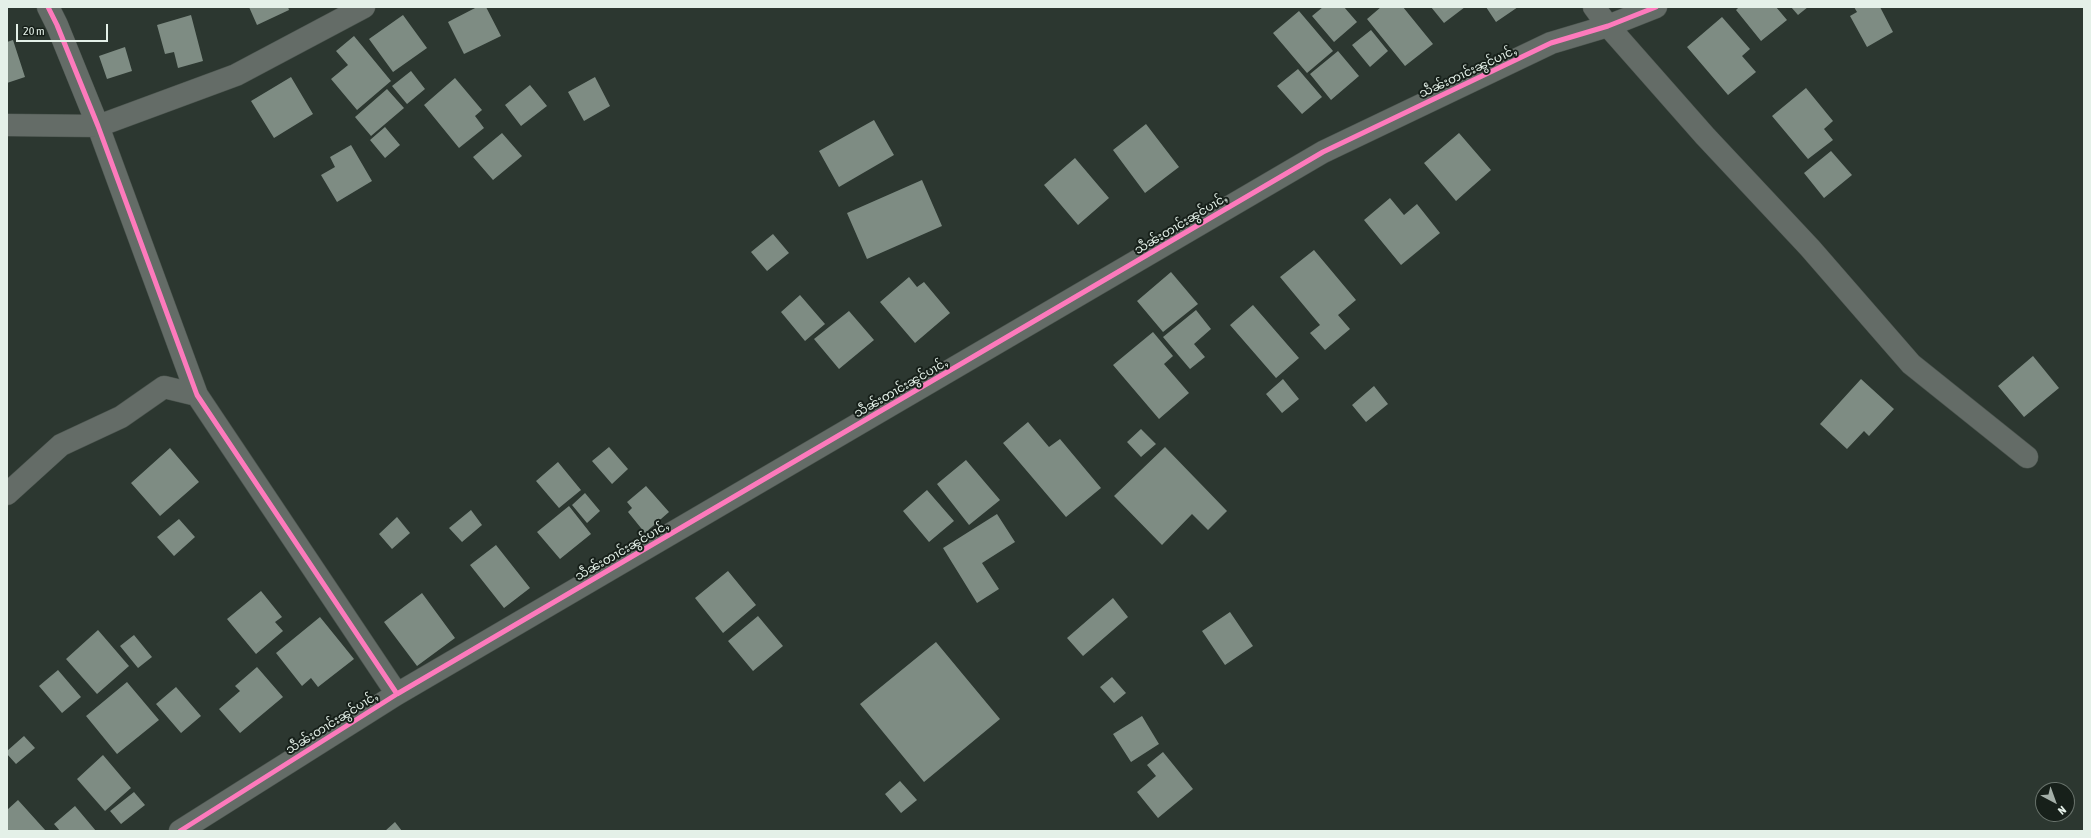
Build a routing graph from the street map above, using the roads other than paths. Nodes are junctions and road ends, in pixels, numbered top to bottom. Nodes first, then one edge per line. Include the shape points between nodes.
1 (48, 7) edge
2 (364, 7) edge
3 (1594, 7) edge
4 (1656, 7) edge
5 (1608, 26) junction
6 (7, 125) edge
7 (98, 126) junction
8 (197, 395) junction
9 (2027, 457) dead end
10 (7, 494) edge
11 (397, 694) junction
12 (180, 831) edge

1 - 7 street via 58,25
2 - 7 street via 236,75
3 - 5 street
4 - 5 street, သဵၼ်းတၢင်းၼွင်ပၢင်ႇ
5 - 9 street via 1810,248 1911,364
5 - 11 street, သဵၼ်းတၢင်းၼွင်ပၢင်ႇ via 1551,43 1323,152
6 - 7 street
7 - 8 street
8 - 10 street via 164,387 121,417 61,445
8 - 11 street
11 - 12 street, သဵၼ်းတၢင်းၼွင်ပၢင်ႇ

